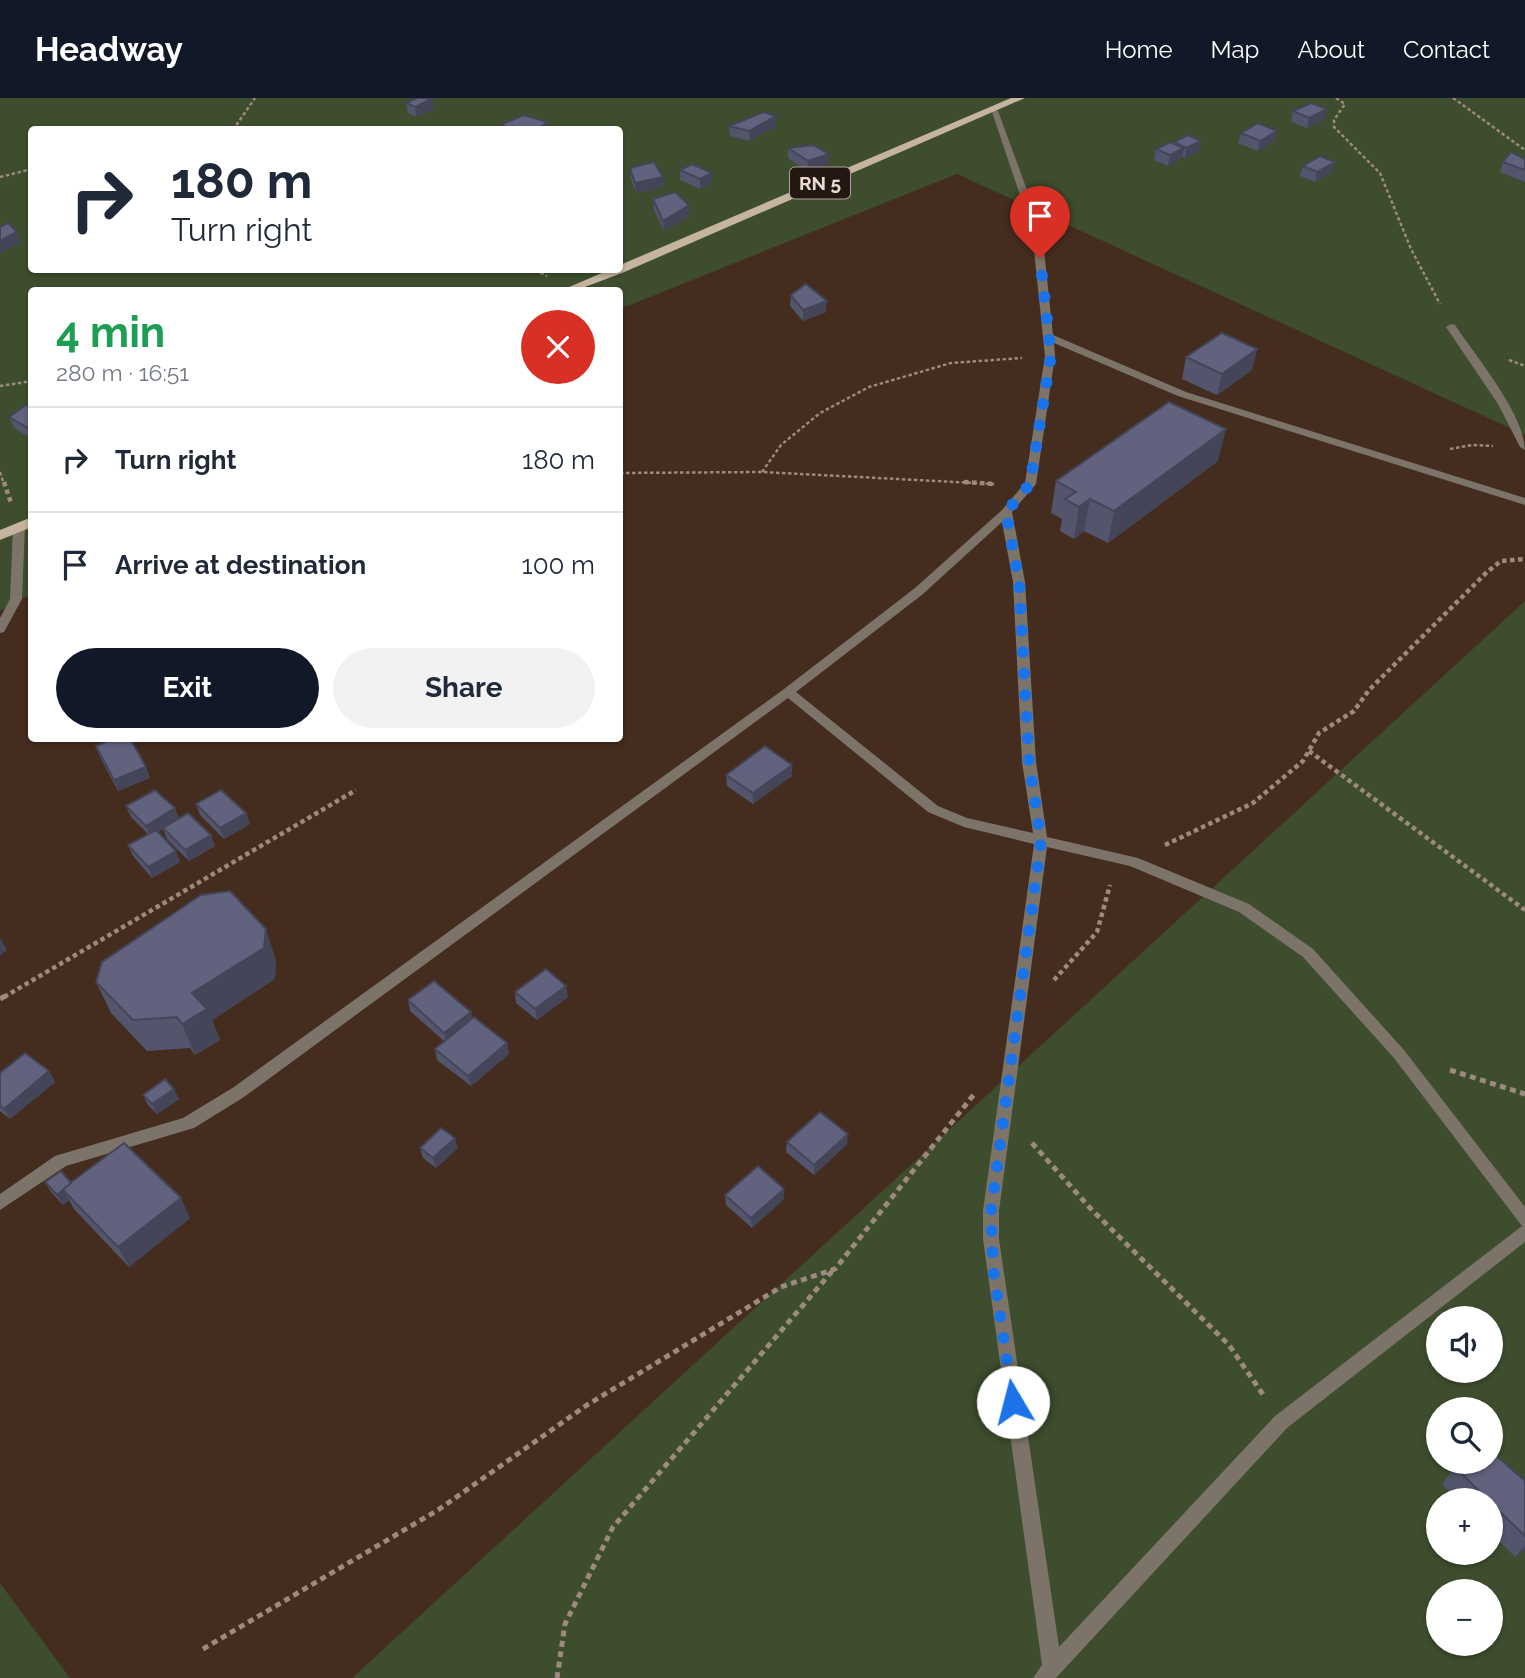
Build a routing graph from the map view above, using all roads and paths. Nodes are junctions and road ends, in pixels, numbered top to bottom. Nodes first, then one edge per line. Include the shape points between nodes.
1 (255, 98) edge
2 (1020, 98) edge
3 (1336, 98) edge
4 (1453, 98) edge
5 (994, 111) junction
6 (236, 126) edge
7 (1525, 150) edge
8 (28, 170) edge
9 (0, 177) edge
10 (623, 267) edge
11 (609, 273) edge
12 (575, 287) edge
13 (1451, 327) joint
14 (1049, 337) junction
15 (1051, 355) junction
16 (28, 382) edge
17 (0, 386) edge
18 (1525, 447) edge
19 (762, 472) junction
20 (623, 473) edge
21 (1030, 484) junction
22 (1525, 502) edge
23 (1006, 512) junction
24 (25, 524) edge
25 (0, 536) edge
26 (1525, 559) edge
27 (0, 629) edge
28 (788, 692) junction
29 (1309, 751) junction
30 (356, 790) dead end
31 (1041, 841) junction
32 (1133, 862) junction
33 (1525, 910) edge
34 (0, 999) edge
35 (1018, 1020) junction
36 (1399, 1054) junction
37 (978, 1090) dead end
38 (1525, 1094) edge
39 (1006, 1113) junction
40 (0, 1203) edge
41 (1525, 1220) edge
42 (1525, 1232) edge
43 (835, 1269) junction
44 (1281, 1422) junction
45 (203, 1650) dead end
46 (1048, 1673) edge
47 (557, 1678) edge

1 - 6 path
2 - 5 main road, RN 5
3 - 13 path via 1344,107 1334,127 1380,173 1411,249
4 - 7 path
5 - 10 main road, RN 5
5 - 14 street via 1037,232
8 - 9 path
11 - 12 main road, RN 5
13 - 18 street via 1503,404
14 - 15 street
14 - 22 street via 1182,394
15 - 19 path via 951,363 869,387 820,413 780,445
15 - 21 street
16 - 17 path
19 - 20 path
19 - 21 path
21 - 23 street
23 - 28 street via 919,591
23 - 31 street via 1019,582 1029,762
24 - 25 main road
24 - 27 street via 16,599
26 - 29 path via 1501,561 1487,572 1354,710 1319,733
28 - 31 street via 933,809 964,822
28 - 40 street via 211,1111 188,1123 61,1161
29 - 32 path via 1253,803
29 - 33 path
30 - 34 path
31 - 32 street
31 - 35 street
32 - 35 path via 1108,887 1097,932
32 - 36 street via 1244,908 1290,939
35 - 39 street
36 - 38 path
36 - 41 street
37 - 43 path
39 - 44 path via 1091,1209 1229,1345
39 - 46 street via 991,1211 993,1268
42 - 44 street
43 - 45 path via 781,1287 587,1405 438,1510
43 - 47 path via 613,1527 565,1624
44 - 46 street

